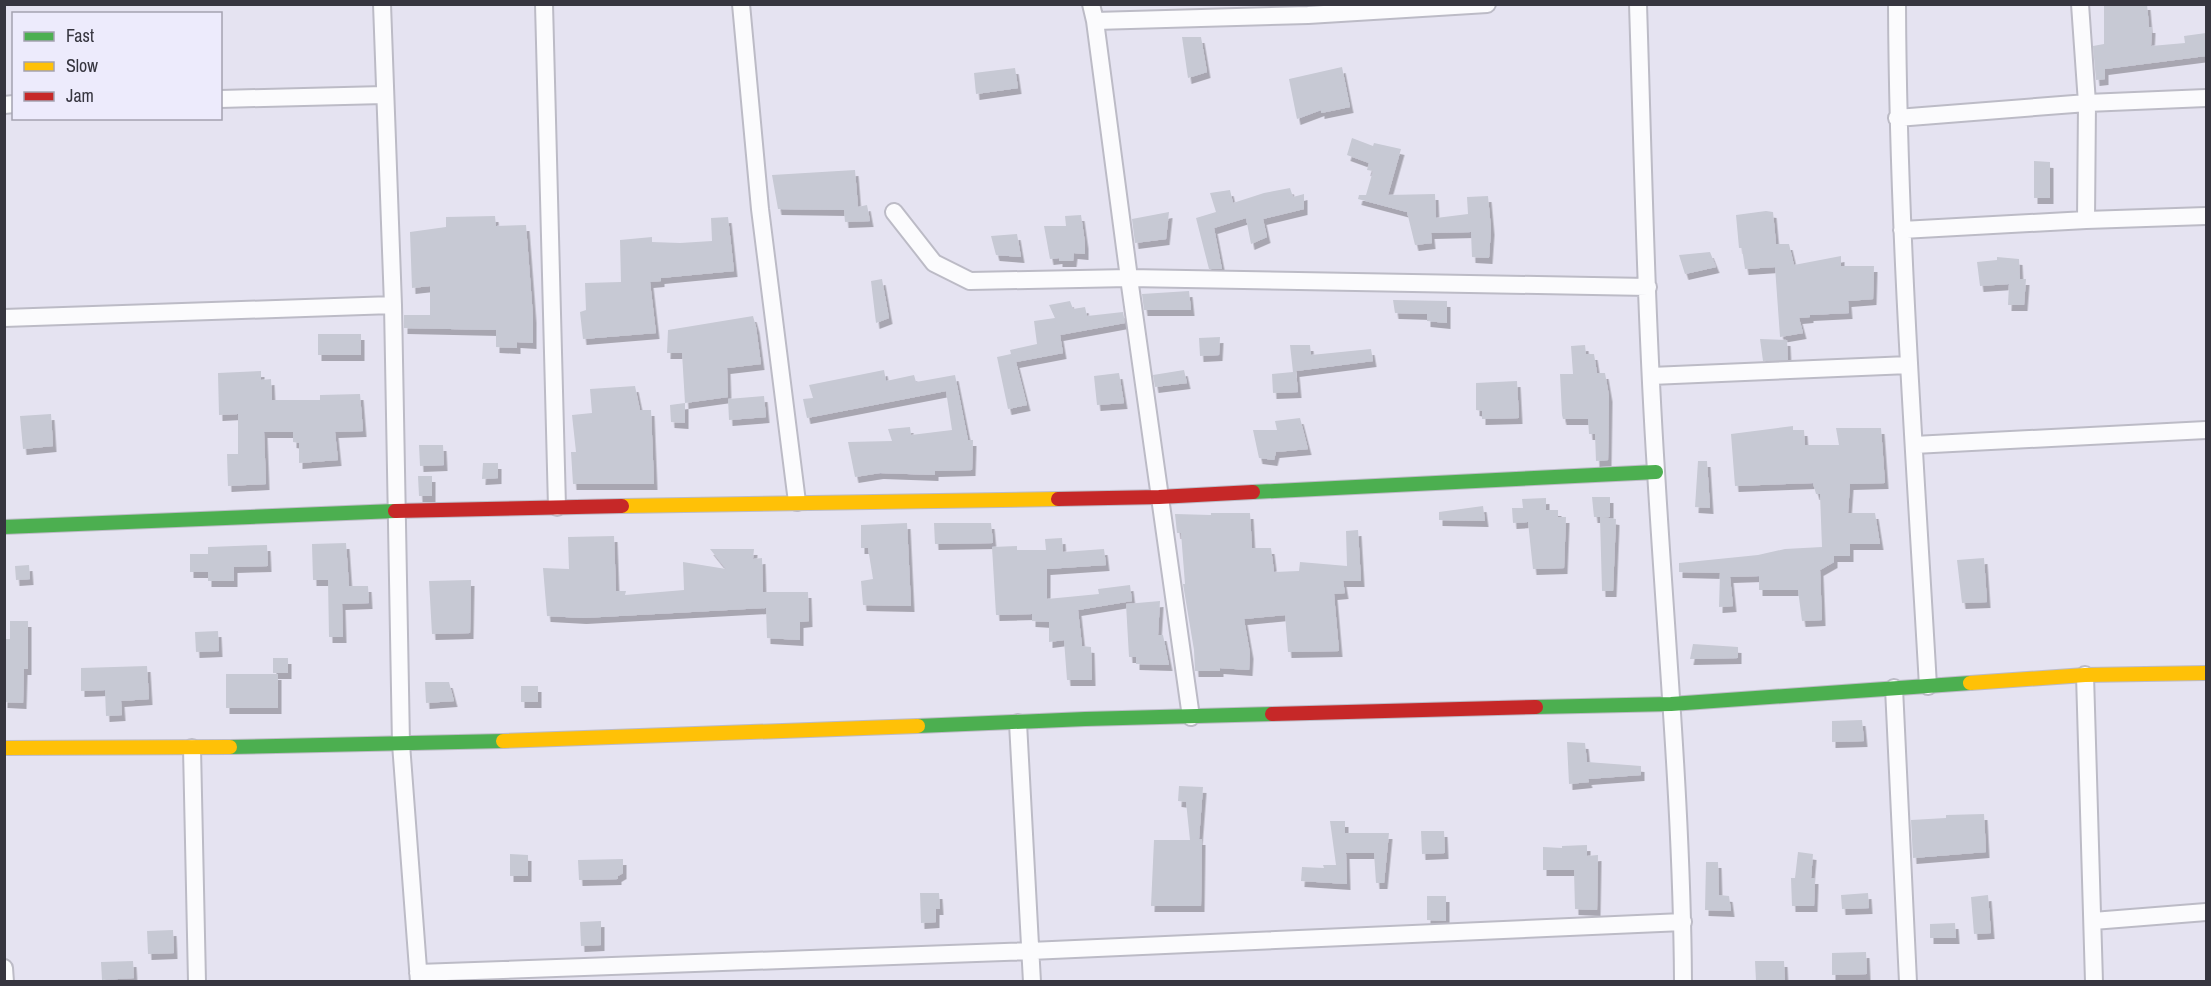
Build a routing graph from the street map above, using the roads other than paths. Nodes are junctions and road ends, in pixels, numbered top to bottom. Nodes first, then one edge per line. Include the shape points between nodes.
1 (382, 4) edge
2 (544, 4) edge
3 (741, 4) edge
4 (1487, 4) edge
5 (1638, 4) edge
6 (1897, 4) edge
7 (2080, 4) edge
8 (1093, 13) edge
9 (384, 95) junction
10 (2206, 98) edge
11 (222, 99) edge
12 (2087, 103) junction
13 (1897, 118) junction
14 (894, 212) dead end
15 (2206, 216) edge
16 (2086, 220) junction
17 (1902, 230) junction
18 (1129, 278) junction
19 (1648, 287) junction
20 (393, 305) junction
21 (4, 318) edge
22 (1909, 365) junction
23 (1650, 376) junction
24 (2206, 430) edge
25 (1914, 445) junction
26 (1656, 472) junction
27 (1159, 497) junction
28 (797, 502) junction
29 (558, 507) junction
30 (398, 511) junction
31 (4, 528) edge
32 (2206, 673) edge
33 (2085, 675) junction
34 (1928, 686) junction
35 (1894, 688) junction
36 (1671, 704) junction
37 (1191, 717) junction
38 (1018, 723) junction
39 (401, 744) junction
40 (4, 748) edge
41 (192, 748) junction
42 (2206, 912) edge
43 (2093, 921) junction
44 (1683, 922) junction
45 (1030, 951) junction
46 (4, 968) edge
47 (418, 977) edge
48 (5, 981) edge
49 (197, 981) edge
50 (1032, 981) edge
51 (1683, 981) edge
52 (1908, 981) edge
53 (2094, 981) edge

1 - 9 street
2 - 29 street
3 - 28 street via 760,209
4 - 8 street via 1308,15
5 - 19 street
6 - 13 street
7 - 12 street
8 - 18 street
9 - 11 street
9 - 20 street
10 - 12 street
12 - 13 street
12 - 16 street
13 - 17 street
14 - 18 street via 934,263 970,281
15 - 16 street
16 - 17 street
17 - 22 street
18 - 19 street
18 - 27 street
19 - 23 street
20 - 21 street
20 - 30 street
22 - 23 street
22 - 25 street
23 - 26 street
24 - 25 street
25 - 34 street
26 - 27 street
26 - 36 street
27 - 28 street
27 - 37 street
28 - 29 street
29 - 30 street
30 - 31 street
30 - 39 street
32 - 33 street
33 - 34 street
33 - 43 street
34 - 35 street
35 - 36 street
35 - 52 street
36 - 37 street
36 - 44 street
37 - 38 street
38 - 39 street
38 - 45 street
39 - 41 street
39 - 47 street
40 - 41 street
41 - 49 street
42 - 43 street
43 - 53 street
44 - 45 street
44 - 51 street
45 - 47 street
45 - 50 street
46 - 48 street

